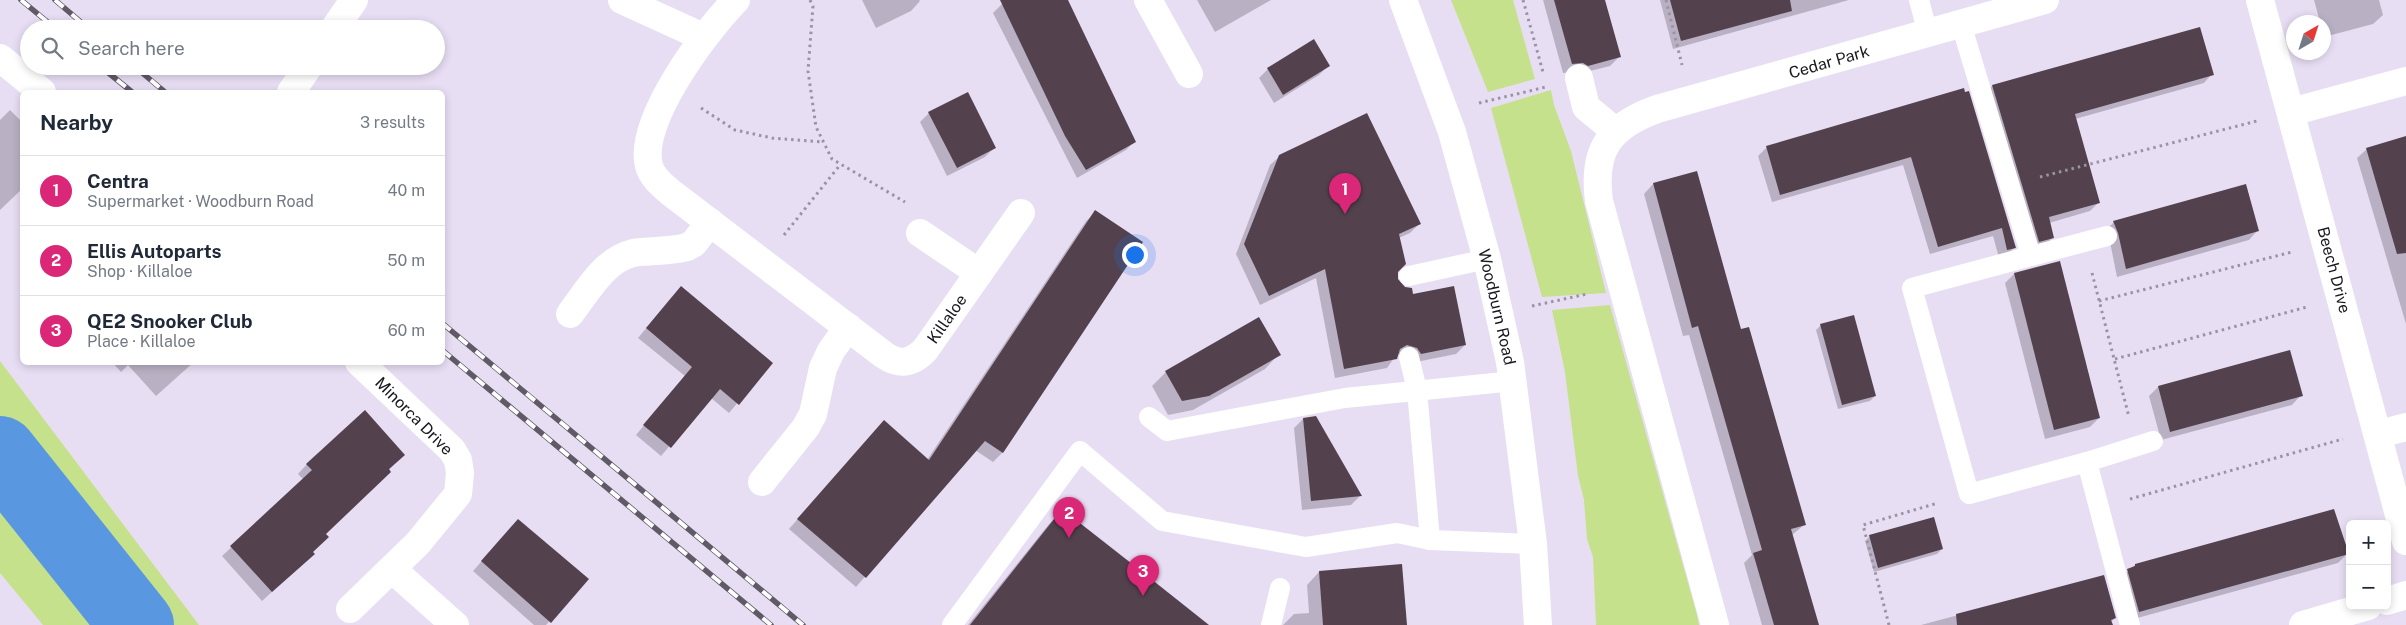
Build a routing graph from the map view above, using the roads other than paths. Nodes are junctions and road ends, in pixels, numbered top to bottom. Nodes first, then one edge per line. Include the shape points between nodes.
1 (354, 0) edge
2 (622, 0) edge
3 (736, 0) edge
4 (1148, 0) edge
5 (1403, 0) edge
6 (1919, 0) edge
7 (2045, 0) edge
8 (2260, 0) edge
9 (340, 20) edge
10 (1961, 24) junction
11 (1928, 34) junction
12 (703, 37) junction
13 (0, 58) edge
14 (20, 74) edge
15 (1189, 74) dead end
16 (21, 75) edge
17 (303, 75) edge
18 (1579, 78) dead end
19 (2406, 81) edge
20 (40, 90) edge
21 (292, 90) edge
22 (2292, 112) junction
23 (1615, 131) junction
24 (1021, 213) dead end
25 (710, 222) junction
26 (920, 232) road end
27 (2107, 236) dead end
28 (2031, 256) junction
29 (1487, 259) junction
30 (980, 273) junction
31 (1409, 276) dead end
32 (570, 314) dead end
33 (848, 327) junction
34 (1409, 357) dead end
35 (362, 365) edge
36 (1514, 381) junction
37 (1417, 390) junction
38 (1149, 417) dead end
39 (2406, 427) edge
40 (2378, 432) junction
41 (2145, 443) road end
42 (2086, 462) junction
43 (762, 482) dead end
44 (1430, 540) junction
45 (2406, 541) edge
46 (1533, 544) junction
47 (392, 570) junction
48 (1280, 588) dead end
49 (2406, 595) edge
50 (2391, 600) edge
51 (350, 610) dead end
52 (2355, 610) edge
53 (455, 625) edge
54 (952, 625) edge
55 (1271, 625) edge
56 (1538, 625) edge
57 (1715, 625) edge
58 (2130, 625) edge
59 (2304, 625) edge

1 - 9 street
2 - 12 street
3 - 12 street, Killaloe
4 - 15 street
5 - 29 street, Woodburn Road via 1446,112
6 - 11 lane
7 - 10 street, Cedar Park
8 - 22 street, Beech Drive
10 - 11 street, Cedar Park
10 - 28 lane
11 - 23 street, Cedar Park via 1642,114
12 - 25 street, Killaloe via 670,89 648,148 649,167 660,184
13 - 14 street
16 - 20 street
17 - 21 street
18 - 23 street via 1586,107
19 - 22 street
22 - 40 street, Beech Drive
23 - 57 street via 1601,157 1597,186 1599,201
24 - 30 street, Killaloe
25 - 32 street via 687,247 633,254 614,262
25 - 33 street, Killaloe
26 - 30 street
27 - 28 lane
28 - 42 lane via 1912,288 1970,494
29 - 31 lane
29 - 36 street, Woodburn Road
30 - 33 street, Killaloe via 931,343 914,360 890,359
33 - 43 street via 823,368 813,414 806,427
34 - 37 lane
35 - 47 street, Minorca Drive via 452,450 460,473 458,494
36 - 37 lane
36 - 46 street, Woodburn Road
37 - 38 lane via 1345,398 1168,431
37 - 44 lane
39 - 40 street
40 - 45 street, Beech Drive
41 - 42 lane
42 - 58 lane
44 - 46 lane
44 - 54 lane via 1397,533 1306,547 1162,521 1080,451
46 - 56 street, Woodburn Road
47 - 51 street, Minorca Drive
47 - 53 street
48 - 55 lane
49 - 50 street
52 - 59 street

